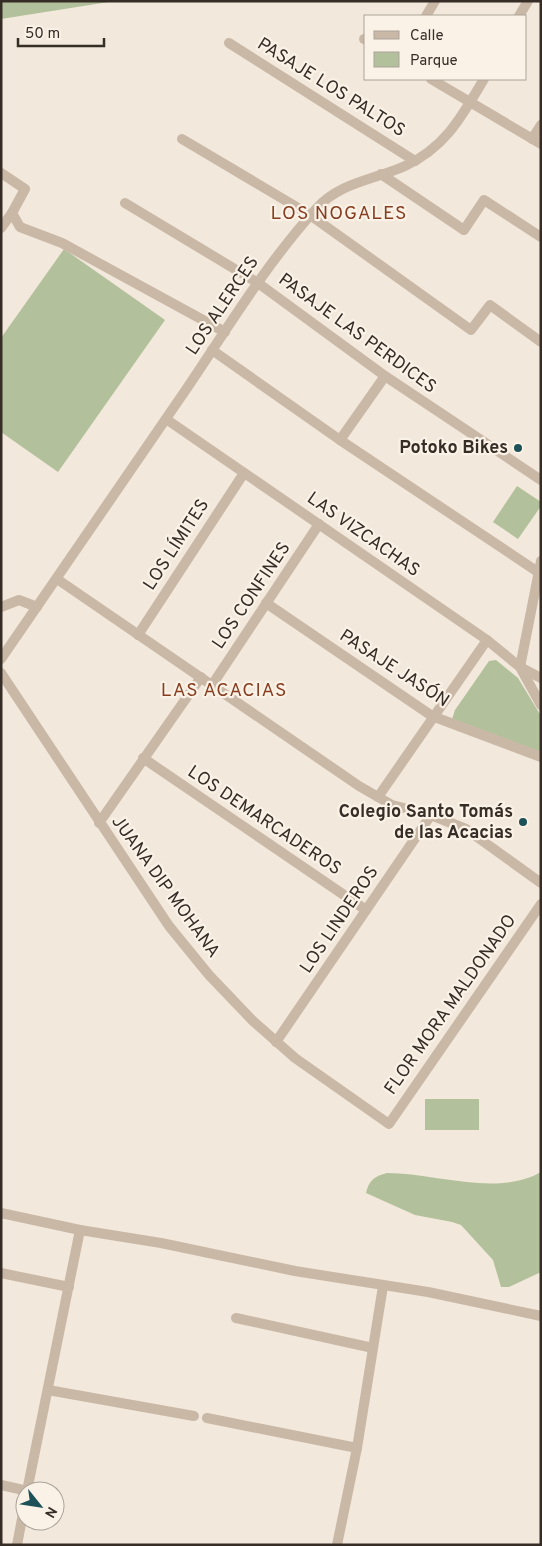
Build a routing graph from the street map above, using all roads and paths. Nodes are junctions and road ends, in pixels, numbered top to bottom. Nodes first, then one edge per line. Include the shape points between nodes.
1 (435, 1) edge
2 (528, 1) edge
3 (427, 15) edge
4 (520, 15) edge
5 (229, 43) dead end
6 (433, 80) edge
7 (483, 80) edge
8 (470, 102) junction
9 (541, 125) edge
10 (182, 139) dead end
11 (536, 141) edge
12 (415, 161) junction
13 (1, 173) edge
14 (381, 174) junction
15 (125, 203) dead end
16 (12, 213) junction
17 (310, 215) junction
18 (1, 228) edge
19 (541, 237) edge
20 (258, 283) junction
21 (225, 332) junction
22 (541, 342) edge
23 (212, 350) junction
24 (386, 376) junction
25 (166, 419) junction
26 (340, 440) junction
27 (244, 473) junction
28 (541, 480) edge
29 (319, 524) junction
30 (541, 561) edge
31 (539, 573) edge
32 (57, 579) junction
33 (266, 603) junction
34 (1, 607) edge
35 (37, 607) junction
36 (138, 635) junction
37 (487, 640) junction
38 (1, 659) edge
39 (520, 666) junction
40 (1, 673) edge
41 (201, 677) junction
42 (541, 678) edge
43 (212, 685) junction
44 (541, 706) edge
45 (432, 716) junction
46 (541, 757) edge
47 (143, 758) junction
48 (378, 797) junction
49 (431, 815) junction
50 (99, 823) junction
51 (541, 882) edge
52 (541, 904) edge
53 (366, 910) junction
54 (276, 1042) junction
55 (389, 1124) joint
56 (1, 1213) edge
57 (80, 1230) junction
58 (1, 1274) edge
59 (383, 1286) junction
60 (69, 1287) junction
61 (541, 1316) edge
62 (236, 1318) dead end
63 (373, 1348) junction
64 (48, 1390) junction
65 (194, 1416) dead end
66 (207, 1418) dead end
67 (357, 1448) junction
68 (30, 1481) edge
69 (1, 1485) edge
70 (15, 1488) edge
71 (20, 1531) edge
72 (17, 1545) edge
73 (337, 1545) edge

1 - 3 street
2 - 4 street
5 - 12 street, PASAJE LOS PALTOS
6 - 8 street
7 - 8 street, LOS ALERCES
8 - 11 street
8 - 12 street, LOS ALERCES via 448,136
9 - 11 street
10 - 17 street
12 - 14 street, LOS ALERCES
13 - 16 street via 25,189
14 - 17 street, LOS ALERCES via 334,192
14 - 19 street via 464,230 484,200
15 - 20 street, PASAJE LAS PERDICES
16 - 18 street
16 - 21 street via 20,227 62,243
17 - 20 street, LOS ALERCES
17 - 22 street via 471,330 490,305
20 - 21 street, LOS ALERCES
20 - 24 street, PASAJE LAS PERDICES
21 - 23 street, LOS ALERCES
23 - 25 street, LOS ALERCES
23 - 26 street
24 - 26 street
24 - 28 street, PASAJE LAS PERDICES
25 - 27 street, LAS VIZCACHAS
25 - 32 street, LOS ALERCES
26 - 31 street
27 - 29 street, LAS VIZCACHAS
27 - 36 street, LOS LÍMITES
29 - 33 street, LOS CONFINES
29 - 37 street, LAS VIZCACHAS
30 - 31 street
31 - 39 street
32 - 35 street, LOS ALERCES
32 - 36 street
33 - 43 street, LOS CONFINES
33 - 45 street, PASAJE JASÓN
34 - 35 street via 19,600
35 - 38 street, LOS ALERCES
36 - 41 street
37 - 39 street, LAS VIZCACHAS
37 - 45 street
39 - 42 street, LAS VIZCACHAS
39 - 44 street
40 - 50 street, JUANA DIP MOHANA
41 - 43 street
41 - 47 street
43 - 48 street
45 - 46 street, PASAJE JASÓN
45 - 48 street
47 - 50 street
47 - 53 street, LOS DEMARCADEROS
48 - 49 street via 392,805
49 - 51 street via 466,829
49 - 53 street, LOS LINDEROS
50 - 54 street, JUANA DIP MOHANA via 188,951
52 - 55 street, FLOR MORA MALDONADO
53 - 54 street, LOS LINDEROS
54 - 55 street, JUANA DIP MOHANA via 314,1073
56 - 57 street
57 - 59 street
57 - 60 street
58 - 60 street
59 - 61 street
59 - 63 street
60 - 64 street
62 - 63 street
63 - 67 street
64 - 65 street
64 - 68 street
66 - 67 street
67 - 73 street
69 - 70 street
71 - 72 street

